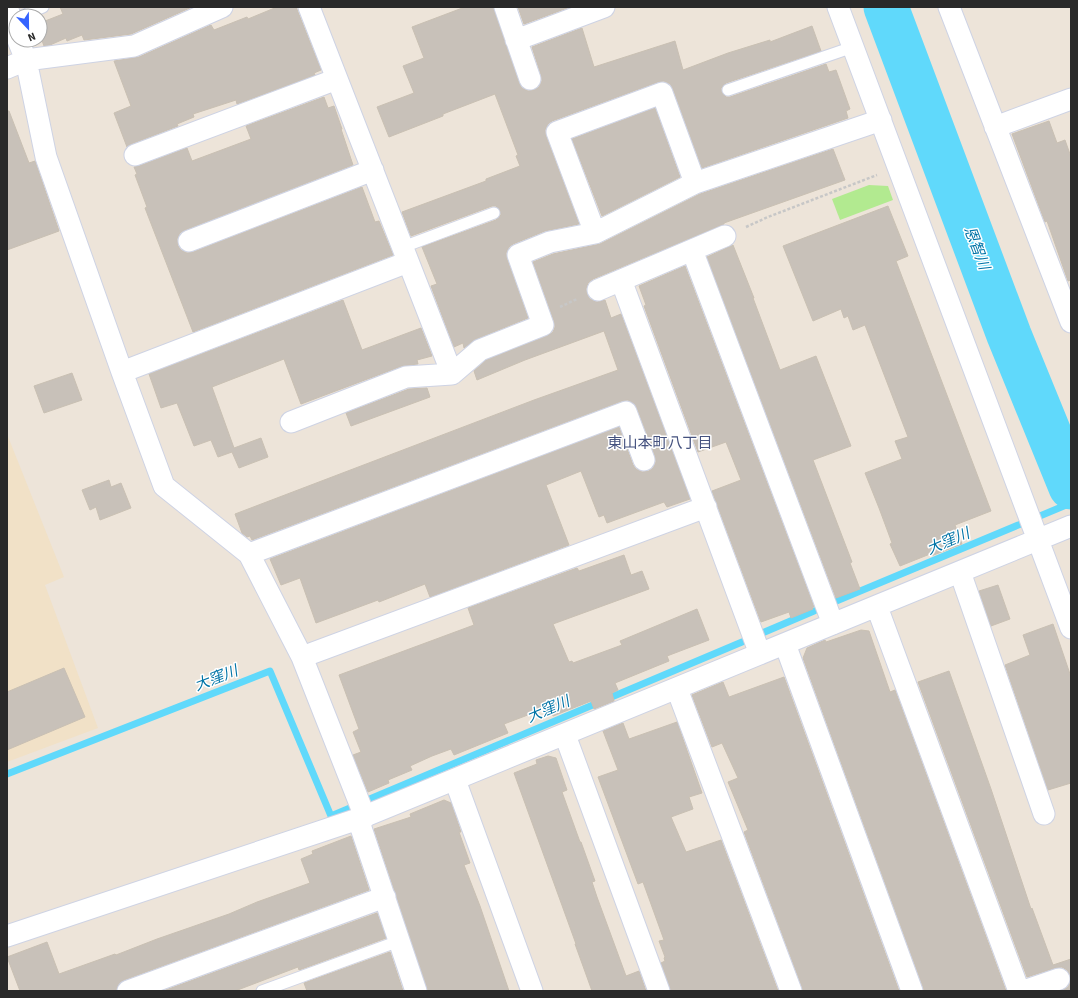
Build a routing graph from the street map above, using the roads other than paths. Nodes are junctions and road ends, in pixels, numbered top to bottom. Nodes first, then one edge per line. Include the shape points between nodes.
1 (222, 7) edge
2 (309, 7) edge
3 (505, 7) edge
4 (604, 7) edge
5 (838, 7) edge
6 (949, 7) edge
7 (516, 40) junction
8 (853, 47) junction
9 (17, 48) edge
10 (16, 64) edge
11 (337, 79) junction
12 (530, 79) dead end
13 (728, 90) dead end
14 (1071, 99) edge
15 (881, 120) junction
16 (995, 127) junction
17 (135, 155) dead end
18 (373, 170) junction
19 (695, 183) junction
20 (494, 213) dead end
21 (595, 233) junction
22 (725, 236) road end
23 (189, 241) dead end
24 (692, 250) junction
25 (405, 254) junction
26 (620, 280) junction
27 (598, 290) road end
28 (1071, 322) edge
29 (122, 372) junction
30 (452, 374) junction
31 (291, 422) dead end
32 (644, 460) dead end
33 (706, 507) junction
34 (1071, 526) edge
35 (1035, 535) junction
36 (249, 554) junction
37 (960, 572) junction
38 (877, 607) junction
39 (833, 624) junction
40 (1071, 628) edge
41 (785, 644) junction
42 (760, 654) junction
43 (302, 658) junction
44 (677, 689) junction
45 (565, 735) junction
46 (455, 780) junction
47 (1044, 814) dead end
48 (361, 818) junction
49 (385, 897) junction
50 (7, 936) edge
51 (399, 941) junction
52 (1059, 979) dead end
53 (128, 991) edge
54 (262, 991) edge
55 (416, 991) edge
56 (532, 991) edge
57 (659, 991) edge
58 (791, 991) edge
59 (912, 991) edge
60 (1019, 991) edge
61 (1024, 991) edge

1 - 10 street via 134,46
2 - 11 street
3 - 7 street
4 - 7 street
5 - 8 street
6 - 16 street
7 - 12 street
8 - 13 lane
8 - 15 street
9 - 10 street
10 - 29 street
11 - 17 street
11 - 18 street
14 - 16 street
15 - 19 street
15 - 35 street
16 - 28 street
18 - 23 street
18 - 25 street
19 - 21 street
19 - 21 street via 662,92 557,132
20 - 25 lane
21 - 30 street via 550,242 518,256 543,325 480,350
22 - 24 street
24 - 26 street
24 - 39 street
25 - 29 street
25 - 30 street
26 - 27 street
26 - 33 street
29 - 36 street via 164,486
30 - 31 street via 406,377
32 - 36 street via 626,412
33 - 42 street
33 - 43 street
34 - 35 street
35 - 37 street
35 - 40 street
36 - 43 street
37 - 38 street
37 - 47 street
38 - 39 street
38 - 60 street
39 - 41 street
41 - 42 street
41 - 59 street
42 - 44 street
43 - 48 street
44 - 45 street
44 - 58 street
45 - 46 street
45 - 57 street
46 - 48 street
46 - 56 street
48 - 49 street
48 - 50 street
49 - 51 street
49 - 53 street
51 - 54 lane
51 - 55 street
52 - 61 street

